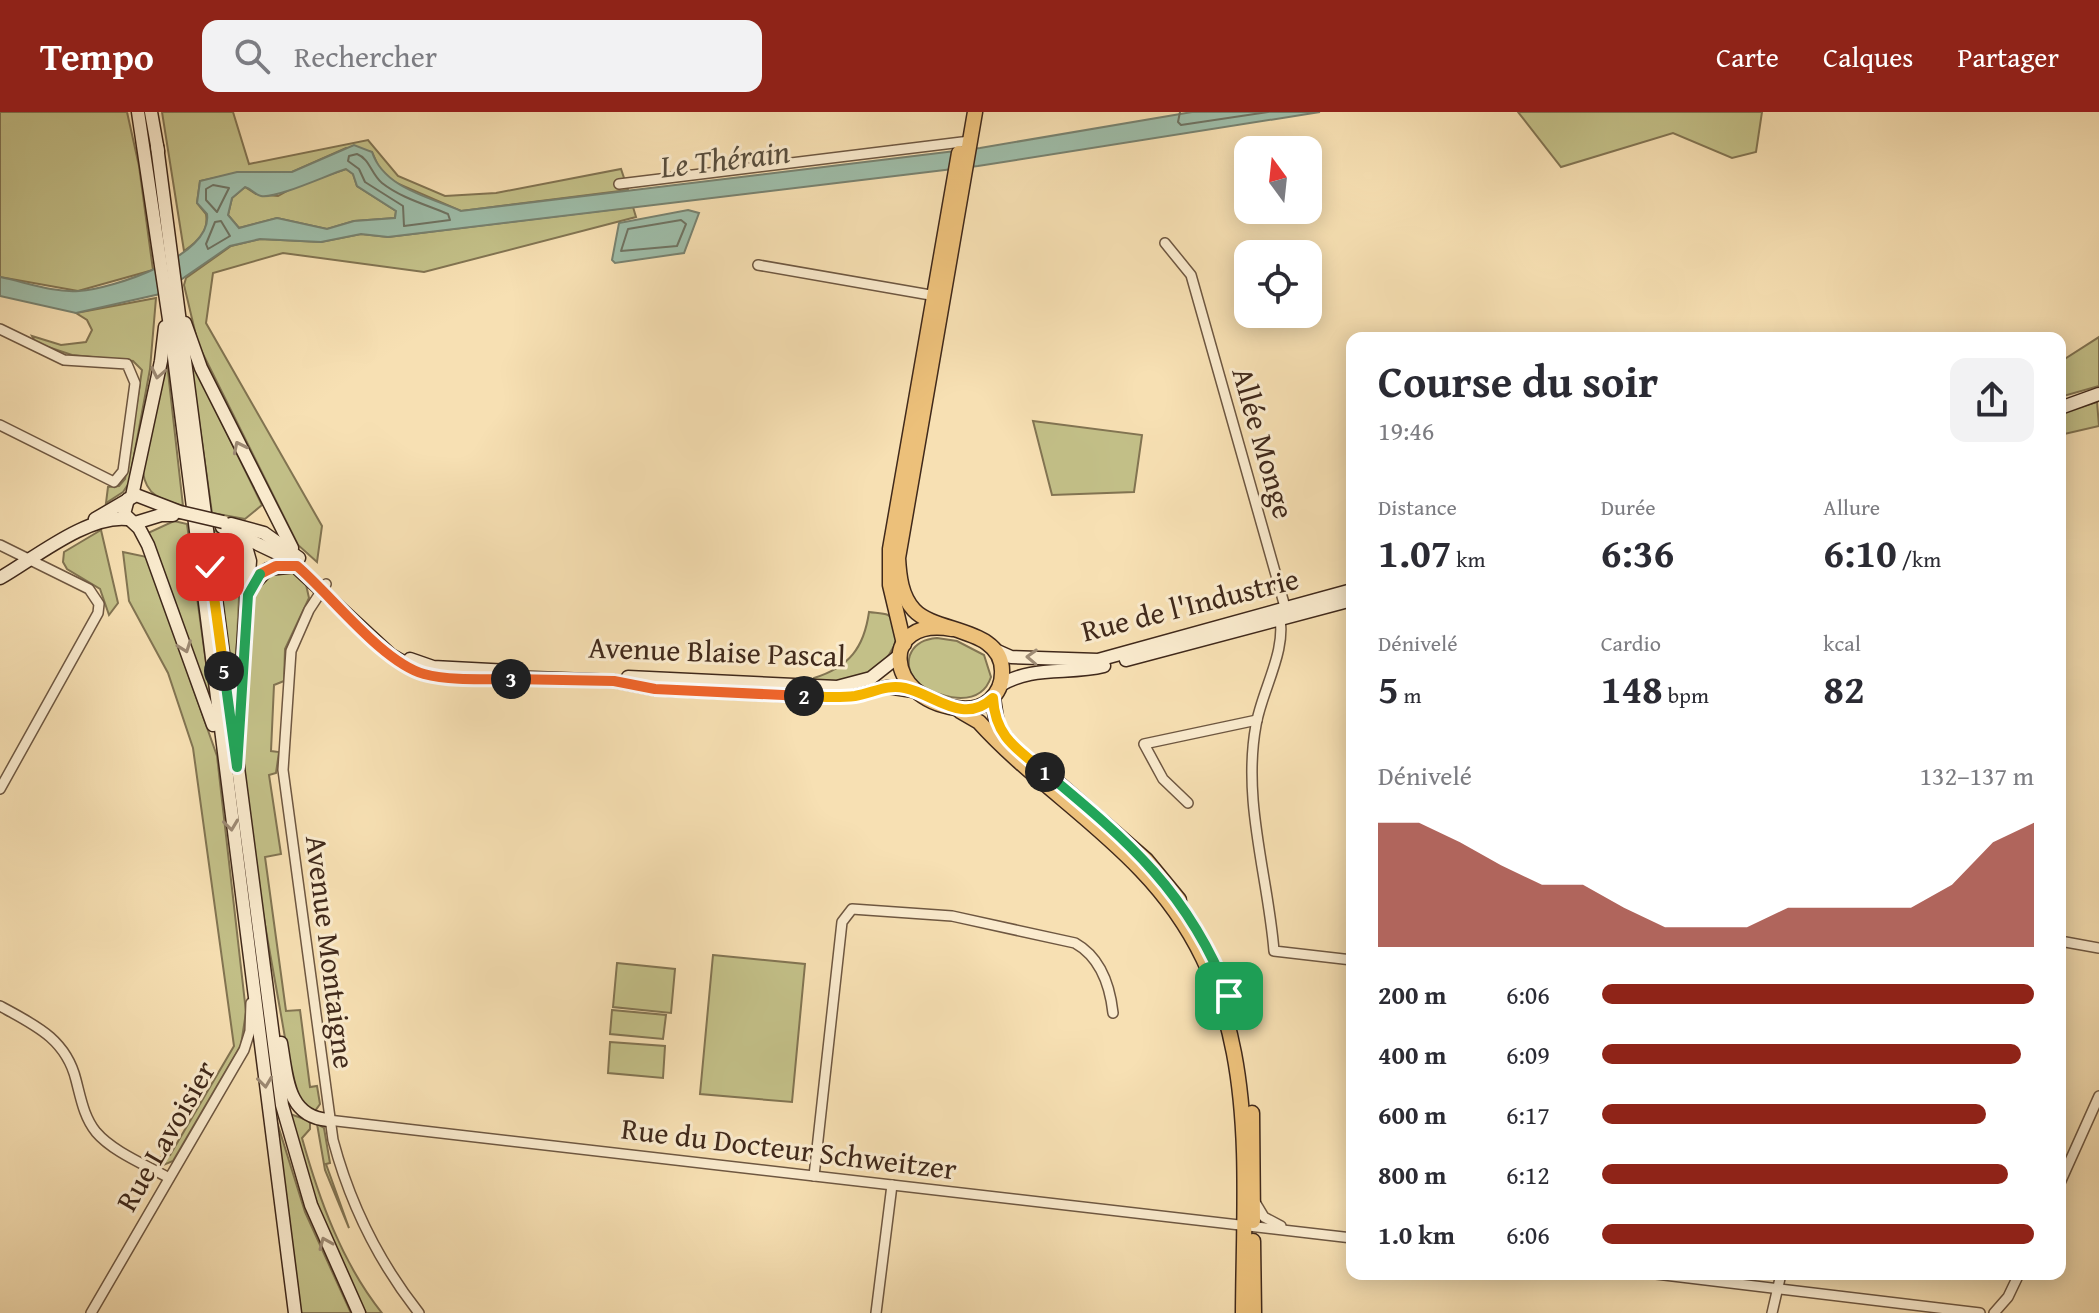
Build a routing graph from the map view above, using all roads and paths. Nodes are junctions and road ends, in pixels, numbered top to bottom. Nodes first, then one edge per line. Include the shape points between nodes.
1 (138, 112) edge
2 (151, 112) edge
3 (966, 112) edge
4 (975, 112) edge
5 (965, 144) junction
6 (619, 184) dead end
7 (1165, 243) dead end
8 (168, 259) junction
9 (758, 265) dead end
10 (173, 294) junction
11 (938, 297) junction
12 (0, 329) edge
13 (2099, 394) edge
14 (2066, 403) edge
15 (0, 425) edge
16 (130, 498) junction
17 (147, 499) junction
18 (180, 514) junction
19 (274, 517) junction
20 (148, 518) junction
21 (131, 521) junction
22 (87, 527) junction
23 (235, 530) junction
24 (267, 534) junction
25 (0, 545) edge
26 (31, 560) junction
27 (299, 563) junction
28 (0, 578) edge
29 (324, 587) junction
30 (1346, 592) edge
31 (248, 595) junction
32 (1346, 601) edge
33 (1283, 614) junction
34 (952, 629) junction
35 (993, 649) junction
36 (902, 650) junction
37 (913, 691) junction
38 (996, 692) junction
39 (951, 708) junction
40 (1257, 720) junction
41 (221, 747) junction
42 (237, 767) junction
43 (0, 789) edge
44 (1188, 803) dead end
45 (2066, 942) edge
46 (261, 947) junction
47 (2099, 948) edge
48 (1346, 959) edge
49 (251, 974) junction
50 (0, 1006) edge
51 (1113, 1013) dead end
52 (2099, 1096) edge
53 (328, 1120) junction
54 (2066, 1170) edge
55 (814, 1176) junction
56 (169, 1178) junction
57 (892, 1185) junction
58 (1253, 1199) junction
59 (1248, 1226) junction
60 (1303, 1233) junction
61 (1346, 1237) edge
62 (1708, 1280) edge
63 (1780, 1280) edge
64 (2016, 1280) edge
65 (1778, 1288) junction
66 (91, 1313) edge
67 (295, 1313) edge
68 (359, 1313) edge
69 (419, 1313) edge
70 (876, 1313) edge
71 (1243, 1313) edge
72 (1254, 1313) edge
73 (1772, 1313) edge
74 (1980, 1313) edge
75 (1994, 1313) edge

1 - 8 street
2 - 8 street
3 - 5 main road
4 - 5 main road
5 - 6 street
5 - 11 main road
7 - 33 street, Allée Monge via 1191,275
8 - 10 street
9 - 11 street
10 -> 16 street
19 -> 10 street via 196,357
10 - 41 street
10 - 42 street
11 - 34 main road via 899,566 911,607
11 - 36 main road via 889,560
12 - 15 street via 64,360 130,366 135,383 123,471 114,482
13 - 14 street
16 - 17 street
16 - 21 street via 123,508
16 - 22 street
17 - 18 street, Avenue Blaise Pascal
17 - 20 street via 152,508
18 - 20 street, Avenue Blaise Pascal
18 - 23 street, Avenue Blaise Pascal, bridge
19 - 24 street
19 - 27 street
20 - 21 street
21 - 22 street via 107,520
21 -> 41 street via 148,545
22 - 26 street
23 - 24 street
23 - 27 street, Avenue Blaise Pascal
23 - 31 street via 250,556
24 - 27 street, Avenue Blaise Pascal
25 - 26 street
26 - 28 street
26 - 43 street via 89,589 99,609
27 - 29 street, Avenue Blaise Pascal
27 - 31 street via 264,571
29 - 36 street, Avenue Blaise Pascal via 406,657 433,667 830,687 871,678
29 - 37 street, Avenue Blaise Pascal via 397,660 430,675 614,681 655,689 822,697 887,687
29 - 53 street, Avenue Montaigne via 290,656 283,770
30 - 33 street, Rue de l'Industrie
31 - 42 street
32 - 33 street, Rue de l'Industrie
33 -> 35 street, Rue de l'Industrie via 1098,660 1011,657
33 - 38 street, Rue de l'Industrie via 1091,669 1026,673
33 - 40 street via 1279,648
34 - 35 main road
34 - 36 main road, Avenue Blaise Pascal via 924,629 911,635
35 - 38 main road via 1002,667
36 - 37 main road via 902,675
37 - 39 main road, Avenue Blaise Pascal
38 - 39 main road via 972,709
38 - 58 main road via 997,725 1006,740 1146,860 1184,907 1208,950 1229,996 1245,1056
39 - 59 main road, Avenue Blaise Pascal via 979,722 1131,860 1169,902 1200,950 1223,1003 1238,1061
40 - 44 street via 1144,744 1160,774
40 - 48 street via 1254,813 1274,951
41 -> 49 street
42 - 46 street
45 - 47 street
46 - 53 street via 293,1098 305,1114
68 -> 46 street via 319,1228 288,1135
49 - 56 street, Rue Lavoisier via 246,1044
49 -> 67 street
50 - 56 street via 63,1048 85,1115 98,1134
51 - 55 street via 1101,972 1075,943 952,916 852,909 842,922
52 - 54 street
53 - 55 street, Rue du Docteur Schweitzer
53 - 69 street, Avenue Montaigne via 361,1220
55 - 57 street, Rue du Docteur Schweitzer
56 - 66 street, Rue Lavoisier
57 - 59 street, Rue du Docteur Schweitzer
57 - 70 street
58 - 59 main road
58 - 60 street via 1271,1222
59 - 60 street, Rue du Docteur Schweitzer
59 - 71 main road
59 - 72 main road
60 - 61 street, Rue du Docteur Schweitzer
62 - 65 street
63 - 65 street
64 - 75 street
65 - 73 street
65 - 74 street

